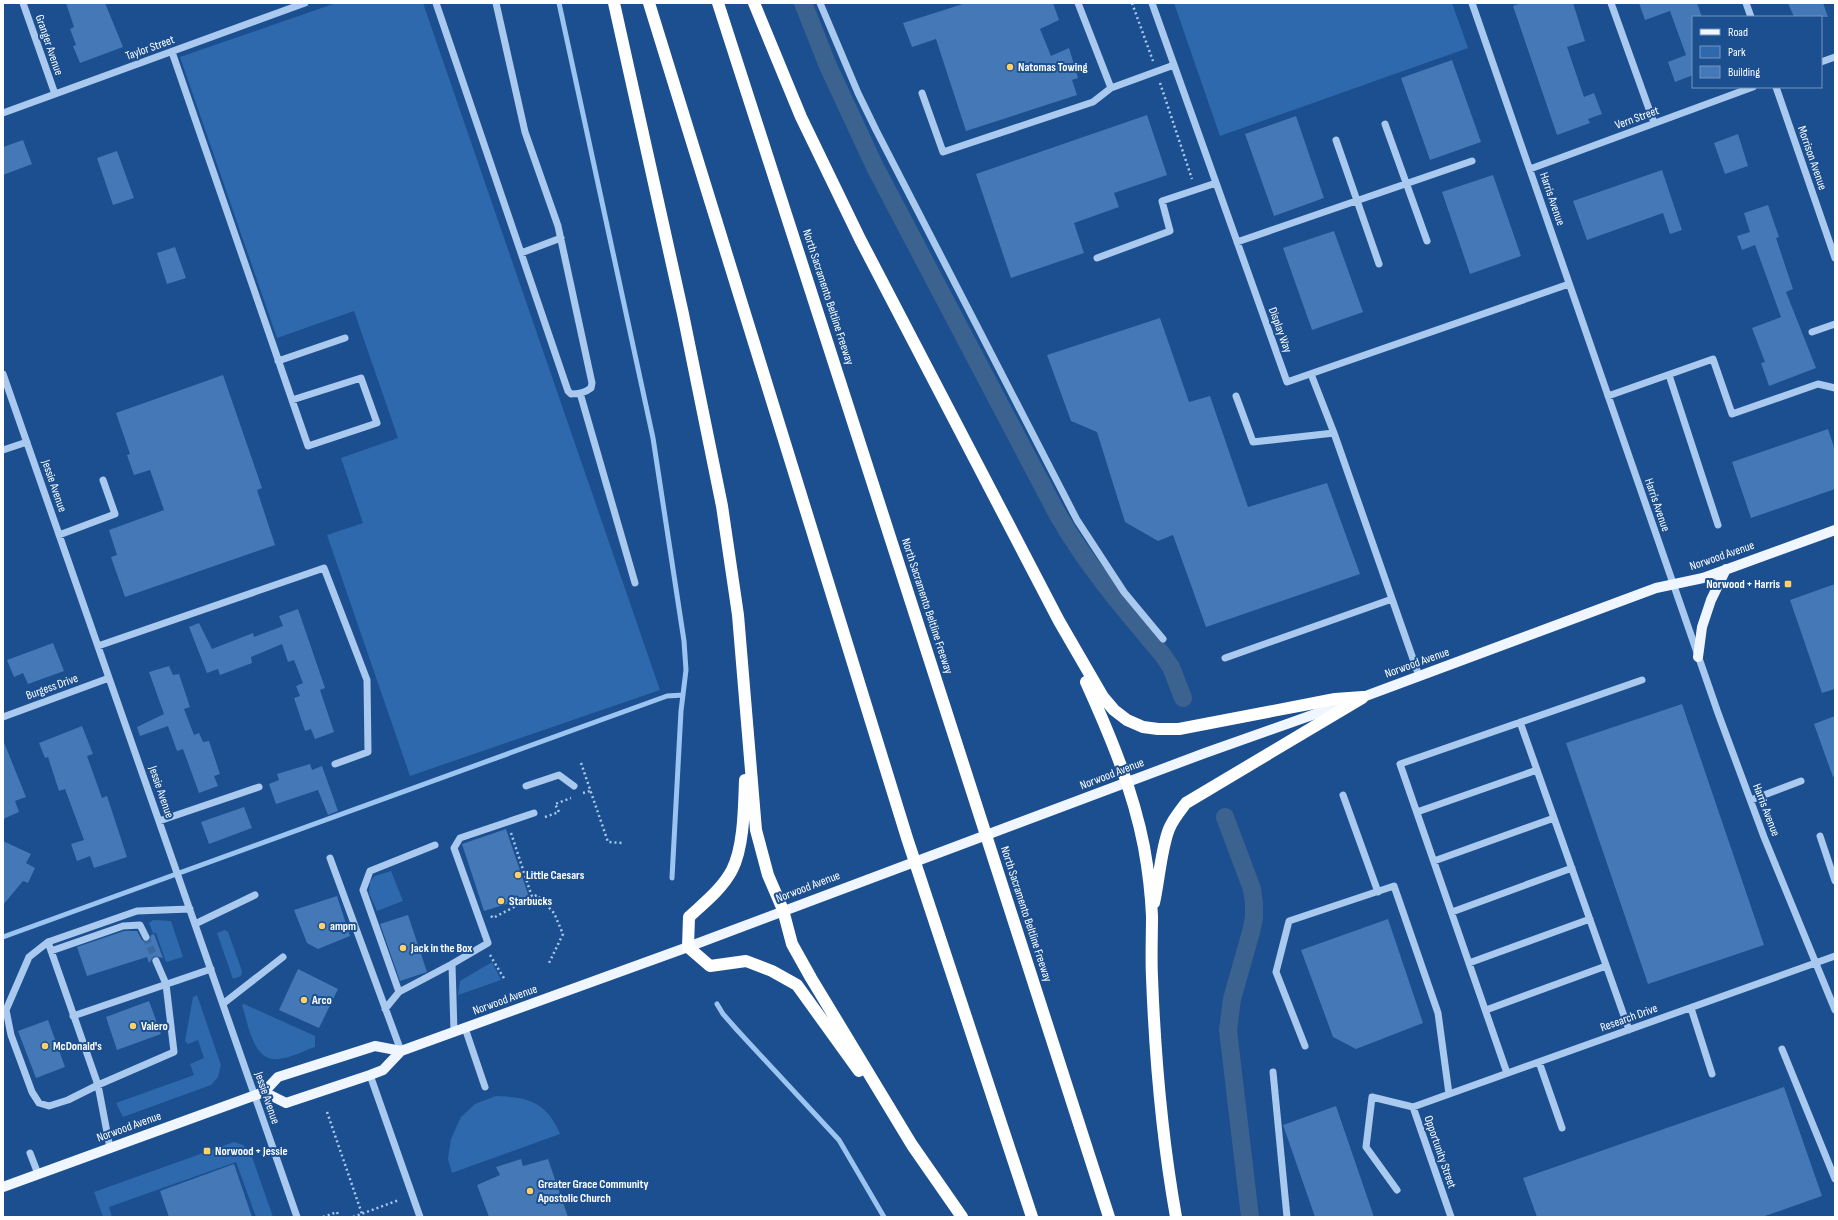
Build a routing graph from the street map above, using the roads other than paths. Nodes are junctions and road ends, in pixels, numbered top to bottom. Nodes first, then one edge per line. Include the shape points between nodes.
1 (23, 3) edge
2 (305, 3) edge
3 (436, 3) edge
4 (496, 3) edge
5 (614, 3) edge
6 (649, 3) edge
7 (718, 3) edge
8 (754, 3) edge
9 (820, 3) edge
10 (1078, 3) edge
11 (1152, 3) edge
12 (1472, 3) edge
13 (1611, 3) edge
14 (1746, 3) edge
15 (289, 6) edge
16 (1751, 16) edge
17 (172, 52) junction
18 (1835, 57) edge
19 (1822, 62) edge
20 (1174, 65) junction
21 (1111, 88) junction
22 (1750, 88) edge
23 (1776, 88) edge
24 (922, 93) dead end
25 (55, 94) junction
26 (3, 113) edge
27 (1385, 124) dead end
28 (1654, 124) junction
29 (1336, 140) dead end
30 (1472, 161) dead end
31 (1530, 169) junction
32 (1216, 183) junction
33 (1406, 184) junction
34 (1357, 201) junction
35 (561, 238) junction
36 (1427, 241) dead end
37 (1237, 242) junction
38 (521, 253) junction
39 (1097, 258) dead end
40 (1835, 258) edge
41 (1379, 264) dead end
42 (1569, 284) junction
43 (1835, 324) edge
44 (1812, 332) dead end
45 (345, 338) dead end
46 (278, 361) junction
47 (3, 374) edge
48 (1311, 374) junction
49 (1668, 375) junction
50 (1835, 388) edge
51 (580, 393) junction
52 (1236, 396) dead end
53 (1608, 396) junction
54 (292, 400) junction
55 (1334, 433) junction
56 (27, 442) junction
57 (3, 450) edge
58 (103, 480) dead end
59 (1718, 525) dead end
60 (1835, 530) edge
61 (59, 535) junction
62 (1726, 569) junction
63 (635, 583) dead end
64 (1673, 585) junction
65 (1392, 599) junction
66 (1059, 621) junction
67 (1163, 639) dead end
68 (98, 646) junction
69 (1698, 657) junction
70 (1225, 658) dead end
71 (1419, 676) junction
72 (109, 678) junction
73 (1642, 680) dead end
74 (1363, 697) junction
75 (3, 717) edge
76 (1520, 722) junction
77 (748, 725) junction
78 (335, 764) dead end
79 (1537, 770) junction
80 (1801, 780) dead end
81 (1127, 782) junction
82 (526, 786) dead end
83 (574, 786) dead end
84 (259, 787) dead end
85 (1343, 795) dead end
86 (1751, 800) junction
87 (1417, 812) junction
88 (534, 813) dead end
89 (1554, 818) junction
90 (159, 822) junction
91 (1820, 836) dead end
92 (435, 845) dead end
93 (330, 858) dead end
94 (1434, 862) junction
95 (1572, 868) junction
96 (1835, 881) edge
97 (1378, 892) junction
98 (255, 895) dead end
99 (190, 909) junction
100 (783, 910) junction
101 (1452, 912) junction
102 (1152, 914) junction
103 (1590, 919) junction
104 (195, 924) junction
105 (146, 937) tunnel mouth
106 (48, 942) junction
107 (688, 947) junction
108 (51, 951) junction
109 (1835, 956) edge
110 (283, 957) dead end
111 (156, 961) tunnel mouth
112 (1469, 963) junction
113 (1816, 963) junction
114 (452, 964) junction
115 (1606, 966) junction
116 (210, 969) junction
117 (166, 984) junction
118 (399, 992) junction
119 (224, 1003) junction
120 (385, 1008) junction
121 (1691, 1008) junction
122 (1486, 1010) junction
123 (1835, 1010) edge
124 (73, 1016) junction
125 (465, 1028) junction
126 (1629, 1030) junction
127 (454, 1032) junction
128 (1305, 1046) dead end
129 (1782, 1049) dead end
130 (401, 1051) junction
131 (1539, 1062) junction
132 (1273, 1072) dead end
133 (1508, 1073) junction
134 (1712, 1074) dead end
135 (370, 1075) junction
136 (98, 1085) junction
137 (485, 1087) dead end
138 (259, 1093) junction
139 (1449, 1094) junction
140 (1413, 1107) junction
141 (1562, 1128) dead end
142 (912, 1145) junction
143 (110, 1148) junction
144 (30, 1153) dead end
145 (38, 1174) junction
146 (1835, 1179) edge
147 (3, 1187) edge
148 (1397, 1190) dead end
149 (297, 1217) edge
150 (420, 1217) edge
151 (962, 1217) edge
152 (1032, 1217) edge
153 (1109, 1217) edge
154 (1176, 1217) edge
155 (1287, 1217) edge
156 (1451, 1217) edge

1 - 25 street, Granger Avenue
2 - 15 street, Taylor Street
3 - 38 street
4 - 35 street via 525,132
5 - 77 highway via 680,299 722,506 738,615
6 - 152 highway via 905,831
7 - 153 highway, North Sacramento Beltline Freeway
8 - 66 highway via 801,117 860,239
9 - 67 street via 876,130 1073,514 1124,592
10 - 21 street
11 - 20 street, Display Way
12 - 31 street, Harris Avenue
13 - 28 street
14 - 16 street
15 - 17 street, Taylor Street
17 - 25 street, Taylor Street
17 - 46 street
18 - 19 street
20 - 21 street
20 - 32 street, Display Way
21 - 24 street via 1093,102 943,152
22 - 28 street, Vern Street
23 - 40 street, Morrison Avenue
25 - 26 street, Taylor Street
27 - 33 street
28 - 31 street, Vern Street
29 - 34 street
30 - 33 street
31 - 42 street, Harris Avenue
32 - 37 street, Display Way
32 - 39 street via 1162,201 1170,231
33 - 34 street
33 - 36 street
34 - 37 street
34 - 41 street
35 - 38 street
35 - 51 street via 592,383 591,388
37 - 48 street, Display Way via 1287,382
38 - 51 street via 568,391 571,394
42 - 48 street, Display Way
42 - 53 street, Harris Avenue
43 - 44 street
45 - 46 street
46 - 54 street
47 - 56 street, Jessie Avenue
48 - 55 street
49 - 50 street via 1713,359 1732,414 1818,384
49 - 53 street
49 - 59 street
51 - 63 street
52 - 55 street via 1252,442
53 - 64 street, Harris Avenue
54 - 54 street via 308,446 377,423 360,378
55 - 65 street
56 - 57 street
56 - 61 street, Jessie Avenue
58 - 61 street via 115,514
60 - 62 main road, Norwood Avenue
61 - 68 street, Jessie Avenue
62 - 64 main road, Norwood Avenue
62 - 69 main road via 1711,600 1702,627
64 - 69 street, Harris Avenue
64 - 71 main road, Norwood Avenue via 1656,588
65 - 70 street
65 - 71 street
66 - 74 highway via 1103,697 1114,710 1127,720 1158,730 1179,729 1335,699
66 - 81 highway via 1103,720
68 - 72 street, Jessie Avenue
68 - 78 street via 324,568 367,680 368,752
69 - 86 street, Harris Avenue
71 - 74 main road, Norwood Avenue
72 - 75 street, Burgess Drive
72 - 90 street, Jessie Avenue
73 - 76 street
74 - 81 main road, Norwood Avenue
74 - 102 highway via 1186,803 1169,829
76 - 79 street
76 - 87 street via 1400,764
77 - 100 highway via 756,830 768,875
77 - 107 highway via 743,813 738,849 732,870 716,893 689,918
79 - 87 street
79 - 89 street
80 - 86 street
81 - 100 main road, Norwood Avenue
81 - 102 highway via 1144,849
82 - 83 street via 559,775
84 - 90 street
85 - 97 street
86 - 113 street, Harris Avenue
87 - 94 street
88 - 114 street via 460,838 454,848 488,943
89 - 94 street
89 - 95 street
90 - 99 street, Jessie Avenue
91 - 96 street
92 - 118 street via 370,871 363,890
93 - 120 street
94 - 101 street
95 - 101 street
95 - 103 street
97 - 128 street via 1289,921 1276,972
97 - 139 street via 1394,886 1438,1013
98 - 104 street
99 - 104 street, Jessie Avenue
99 - 106 street via 136,911
100 - 107 main road, Norwood Avenue
100 - 142 highway via 792,944
101 - 112 street
102 - 154 highway via 1152,976 1160,1095
103 - 112 street
103 - 115 street
104 - 116 street, Jessie Avenue
105 - 108 street via 140,925 123,926
106 - 108 street
106 - 136 street via 29,957 6,1010 11,1035 32,1092 39,1103 49,1106
107 - 125 main road, Norwood Avenue
107 - 142 highway via 710,966 746,961 772,971 797,985
108 - 124 street
109 - 113 street, Research Drive
110 - 119 street
111 - 117 street
112 - 122 street
113 - 121 street, Research Drive
113 - 123 street, Harris Avenue
114 - 118 street
114 - 127 street
115 - 122 street
115 - 126 street
116 - 117 street
116 - 119 street, Jessie Avenue
117 - 124 street
117 - 136 street via 174,1052
118 - 120 street
119 - 138 street, Jessie Avenue
120 - 130 street
121 - 126 street, Research Drive
121 - 134 street
122 - 133 street
124 - 136 street
125 - 127 main road, Norwood Avenue
125 - 137 street
126 - 131 street, Research Drive
127 - 130 main road, Norwood Avenue
129 - 146 street
130 - 135 main road, Norwood Avenue via 383,1070
130 - 138 main road, Norwood Avenue via 375,1046 278,1077
131 - 133 street, Research Drive
131 - 141 street
132 - 155 street
133 - 139 street, Research Drive
135 - 138 main road, Norwood Avenue via 286,1103
135 - 150 street
136 - 143 street
138 - 143 main road, Norwood Avenue
138 - 149 street, Jessie Avenue
139 - 140 street, Opportunity Street
140 - 148 street via 1372,1097 1366,1147
140 - 156 street, Opportunity Street
142 - 151 highway
143 - 145 main road, Norwood Avenue
144 - 145 street
145 - 147 main road, Norwood Avenue

